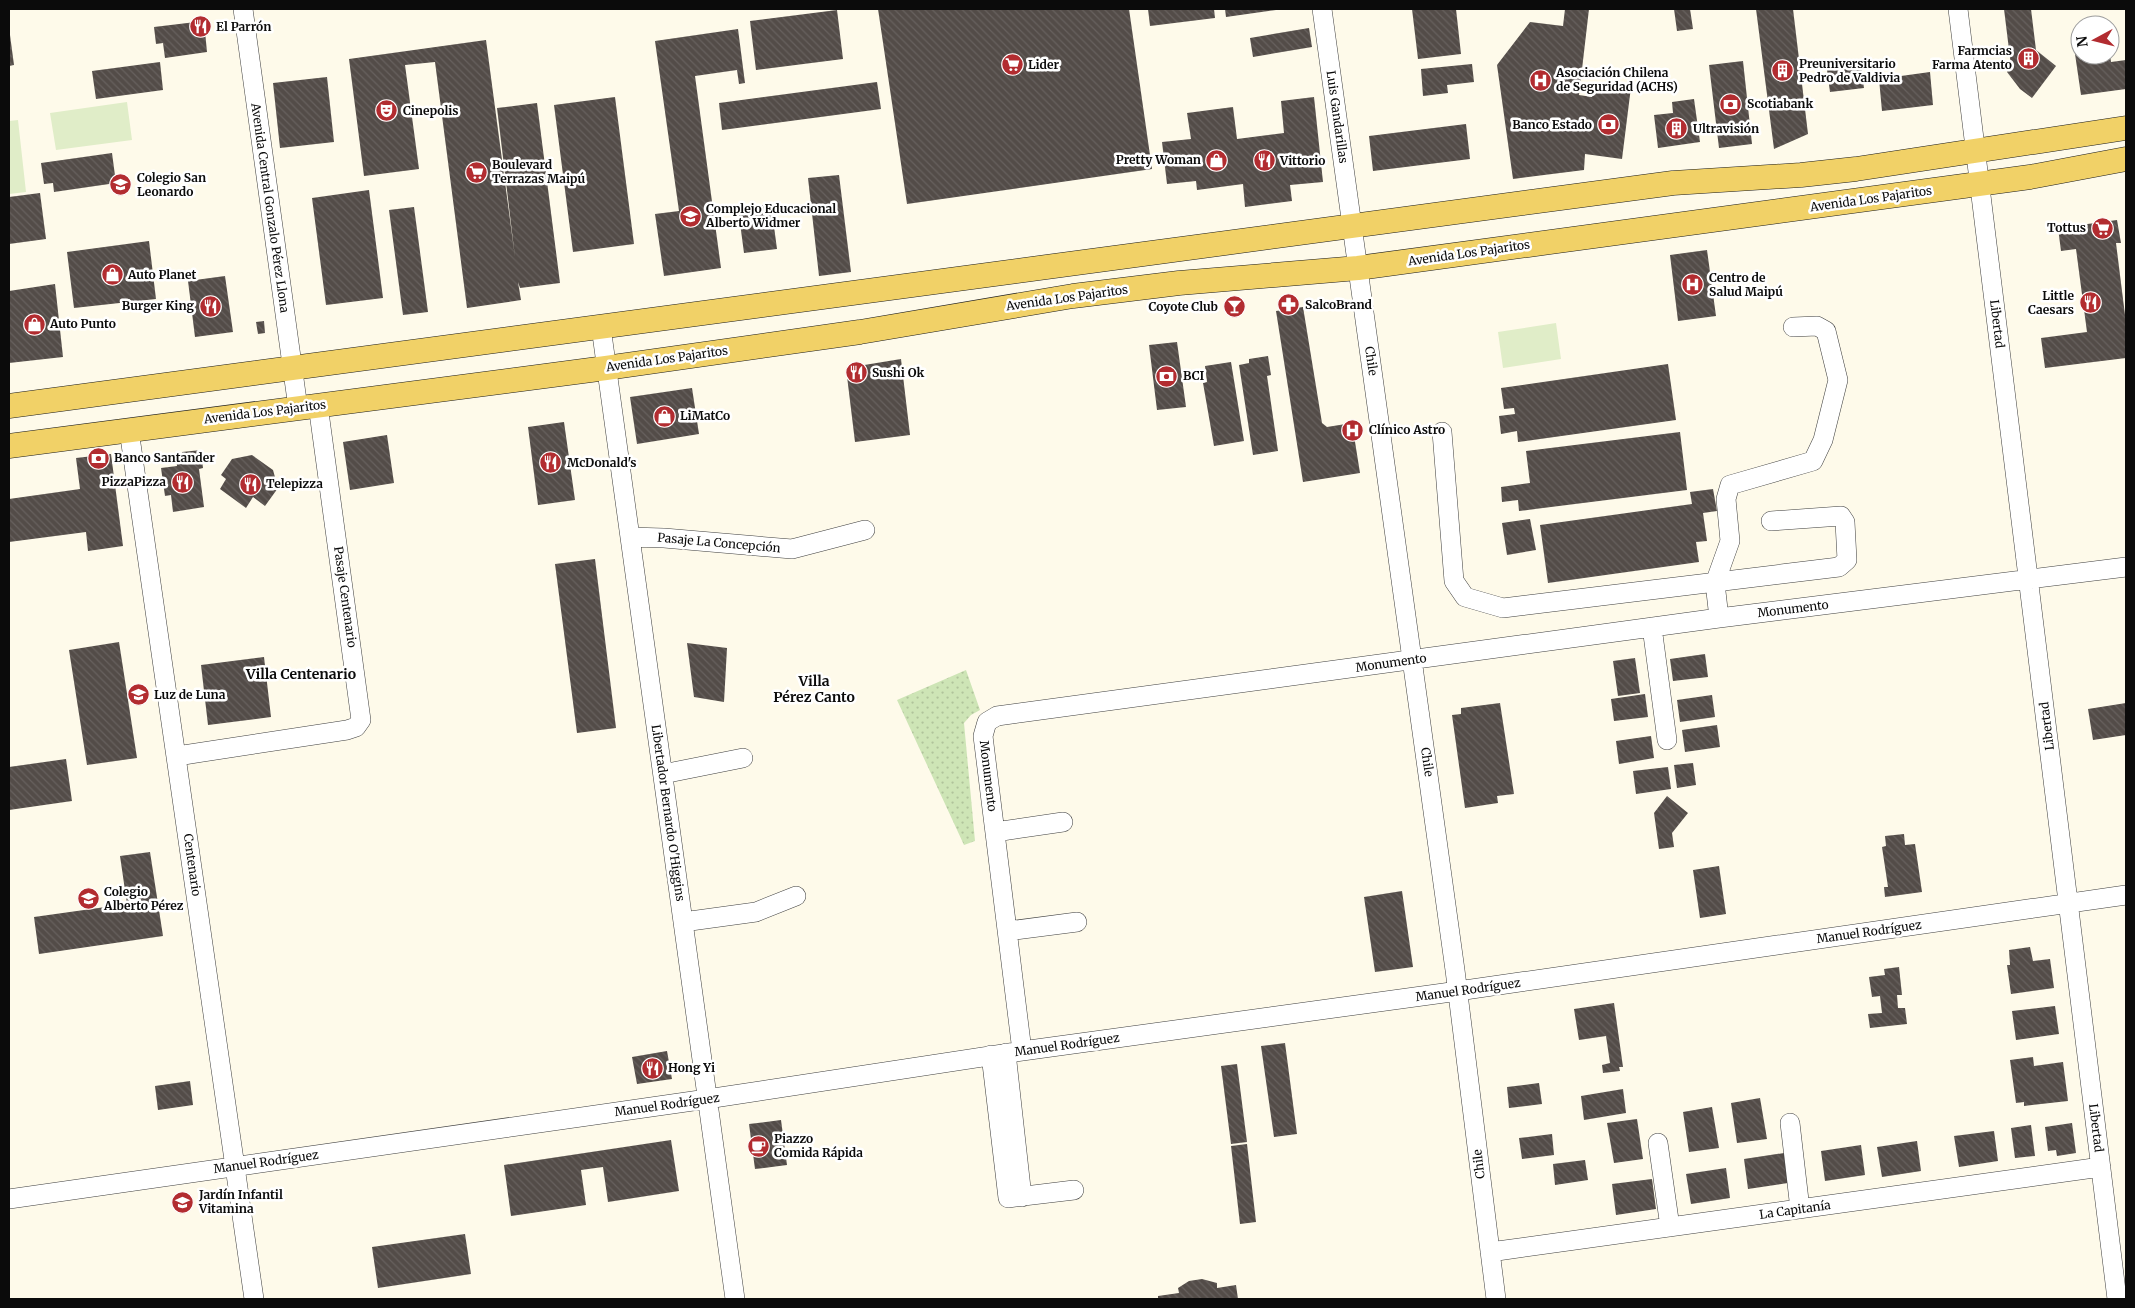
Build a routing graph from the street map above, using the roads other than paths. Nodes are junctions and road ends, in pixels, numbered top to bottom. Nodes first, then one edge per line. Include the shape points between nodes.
1 (243, 9) edge
2 (1322, 9) edge
3 (1958, 9) edge
4 (2126, 128) edge
5 (1976, 152) junction
6 (2126, 159) edge
7 (1980, 184) junction
8 (1352, 226) junction
9 (1358, 268) junction
10 (601, 327) junction
11 (1793, 328) dead end
12 (292, 368) junction
13 (606, 368) junction
14 (9, 406) edge
15 (308, 407) junction
16 (129, 430) junction
17 (1442, 432) dead end
18 (9, 446) edge
19 (1772, 521) dead end
20 (865, 530) dead end
21 (630, 537) junction
22 (2126, 566) edge
23 (2029, 579) junction
24 (1715, 583) junction
25 (1719, 618) junction
26 (1652, 627) junction
27 (1413, 660) junction
28 (1667, 740) dead end
29 (177, 756) junction
30 (742, 758) dead end
31 (663, 774) junction
32 (1063, 822) dead end
33 (995, 832) junction
34 (2126, 895) edge
35 (796, 896) dead end
36 (2068, 904) junction
37 (683, 922) junction
38 (1076, 922) dead end
39 (1008, 931) junction
40 (1458, 991) junction
41 (1006, 1053) junction
42 (707, 1100) junction
43 (1790, 1123) dead end
44 (1658, 1143) dead end
45 (2101, 1166) junction
46 (234, 1167) junction
47 (1074, 1190) dead end
48 (9, 1198) edge
49 (1800, 1209) junction
50 (1670, 1227) junction
51 (1490, 1252) junction
52 (254, 1299) edge
53 (735, 1299) edge
54 (1496, 1299) edge
55 (2117, 1299) edge

1 - 12 street, Avenida Central Gonzalo Pérez Llona
2 - 8 street, Luis Gandarillas
3 - 5 street, Libertad
4 - 5 main road
5 - 7 street, Libertad
5 - 8 main road via 1801,174 1673,182
6 - 7 main road, Avenida Los Pajaritos
7 - 9 main road, Avenida Los Pajaritos
7 - 23 street, Libertad
8 - 9 street, Chile
8 - 10 main road
9 - 13 main road, Avenida Los Pajaritos via 1178,283 1073,296 860,332
9 - 27 street, Chile
10 - 12 main road
10 - 13 street, Libertador Bernardo O'Higgins
11 - 24 street via 1817,326 1826,331 1828,337 1838,380 1823,440 1812,461 1730,485 1726,499 1730,541
12 - 14 main road
12 - 15 street, Avenida Central Gonzalo Pérez Llona
13 - 15 main road, Avenida Los Pajaritos
13 - 21 street, Libertador Bernardo O'Higgins
15 - 16 main road, Avenida Los Pajaritos
15 - 29 street, Pasaje Centenario via 361,720 356,727 347,730
16 - 18 main road, Avenida Los Pajaritos
16 - 29 street, Centenario
17 - 24 street via 1454,581 1465,597 1503,608
19 - 24 street via 1841,516 1845,522 1847,560 1839,568
20 - 21 street, Pasaje La Concepción via 792,549
21 - 31 street, Libertador Bernardo O'Higgins
22 - 23 street, Monumento
23 - 25 street, Monumento
23 - 36 street, Libertad
24 - 25 street
25 - 26 street, Monumento
26 - 27 street, Monumento
26 - 28 street
27 - 33 street, Monumento via 996,716 987,722 983,736
27 - 40 street, Chile
29 - 46 street, Centenario
30 - 31 street
31 - 37 street, Libertador Bernardo O'Higgins
32 - 33 street
33 - 39 street, Monumento
34 - 36 street, Manuel Rodríguez
35 - 37 street via 756,912
36 - 40 street, Manuel Rodríguez
36 - 45 street, Libertad
37 - 42 street, Libertador Bernardo O'Higgins
38 - 39 street
39 - 41 street, Monumento
40 - 41 street, Manuel Rodríguez
40 - 51 street, Chile
41 - 42 street, Manuel Rodríguez
41 - 47 street, Monumento via 1015,1197
42 - 46 street, Manuel Rodríguez
42 - 53 street, Libertador Bernardo O'Higgins
43 - 49 street
44 - 50 street
45 - 49 street, La Capitanía
45 - 55 street, Libertad
46 - 48 street, Manuel Rodríguez
46 - 52 street, Centenario
49 - 50 street, La Capitanía
50 - 51 street, La Capitanía
51 - 54 street, Chile

